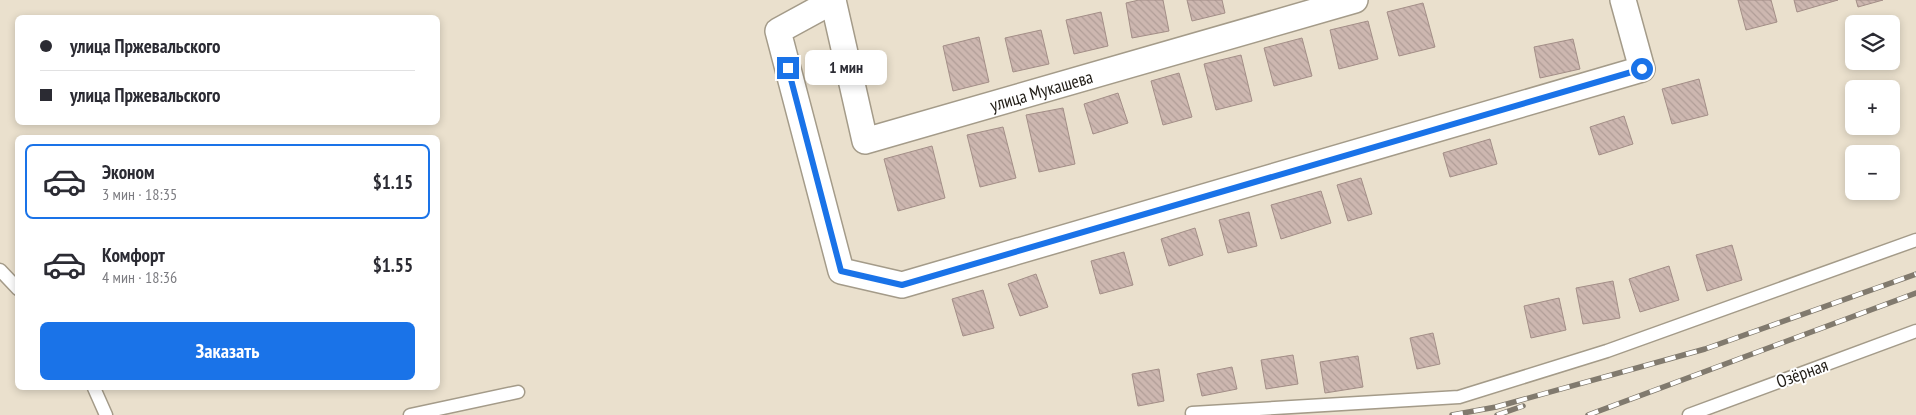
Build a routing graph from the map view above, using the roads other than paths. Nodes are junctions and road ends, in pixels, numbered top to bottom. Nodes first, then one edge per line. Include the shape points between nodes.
1 (1355, 0) edge
2 (833, 1) edge
3 (1628, 1) edge
4 (1916, 240) edge
5 (0, 270) edge
6 (15, 286) edge
7 (1916, 331) edge
8 (95, 390) edge
9 (518, 392) dead end
10 (1192, 413) dead end
11 (106, 415) edge
12 (410, 415) edge
13 (1689, 415) edge

1 - 2 street, улица Мукашева via 865,141
2 - 3 street via 778,31 841,271 902,285 1642,69
4 - 10 lane via 1607,352 1459,397
5 - 6 lane
7 - 13 lane, Озёрная
8 - 11 lane
9 - 12 lane

